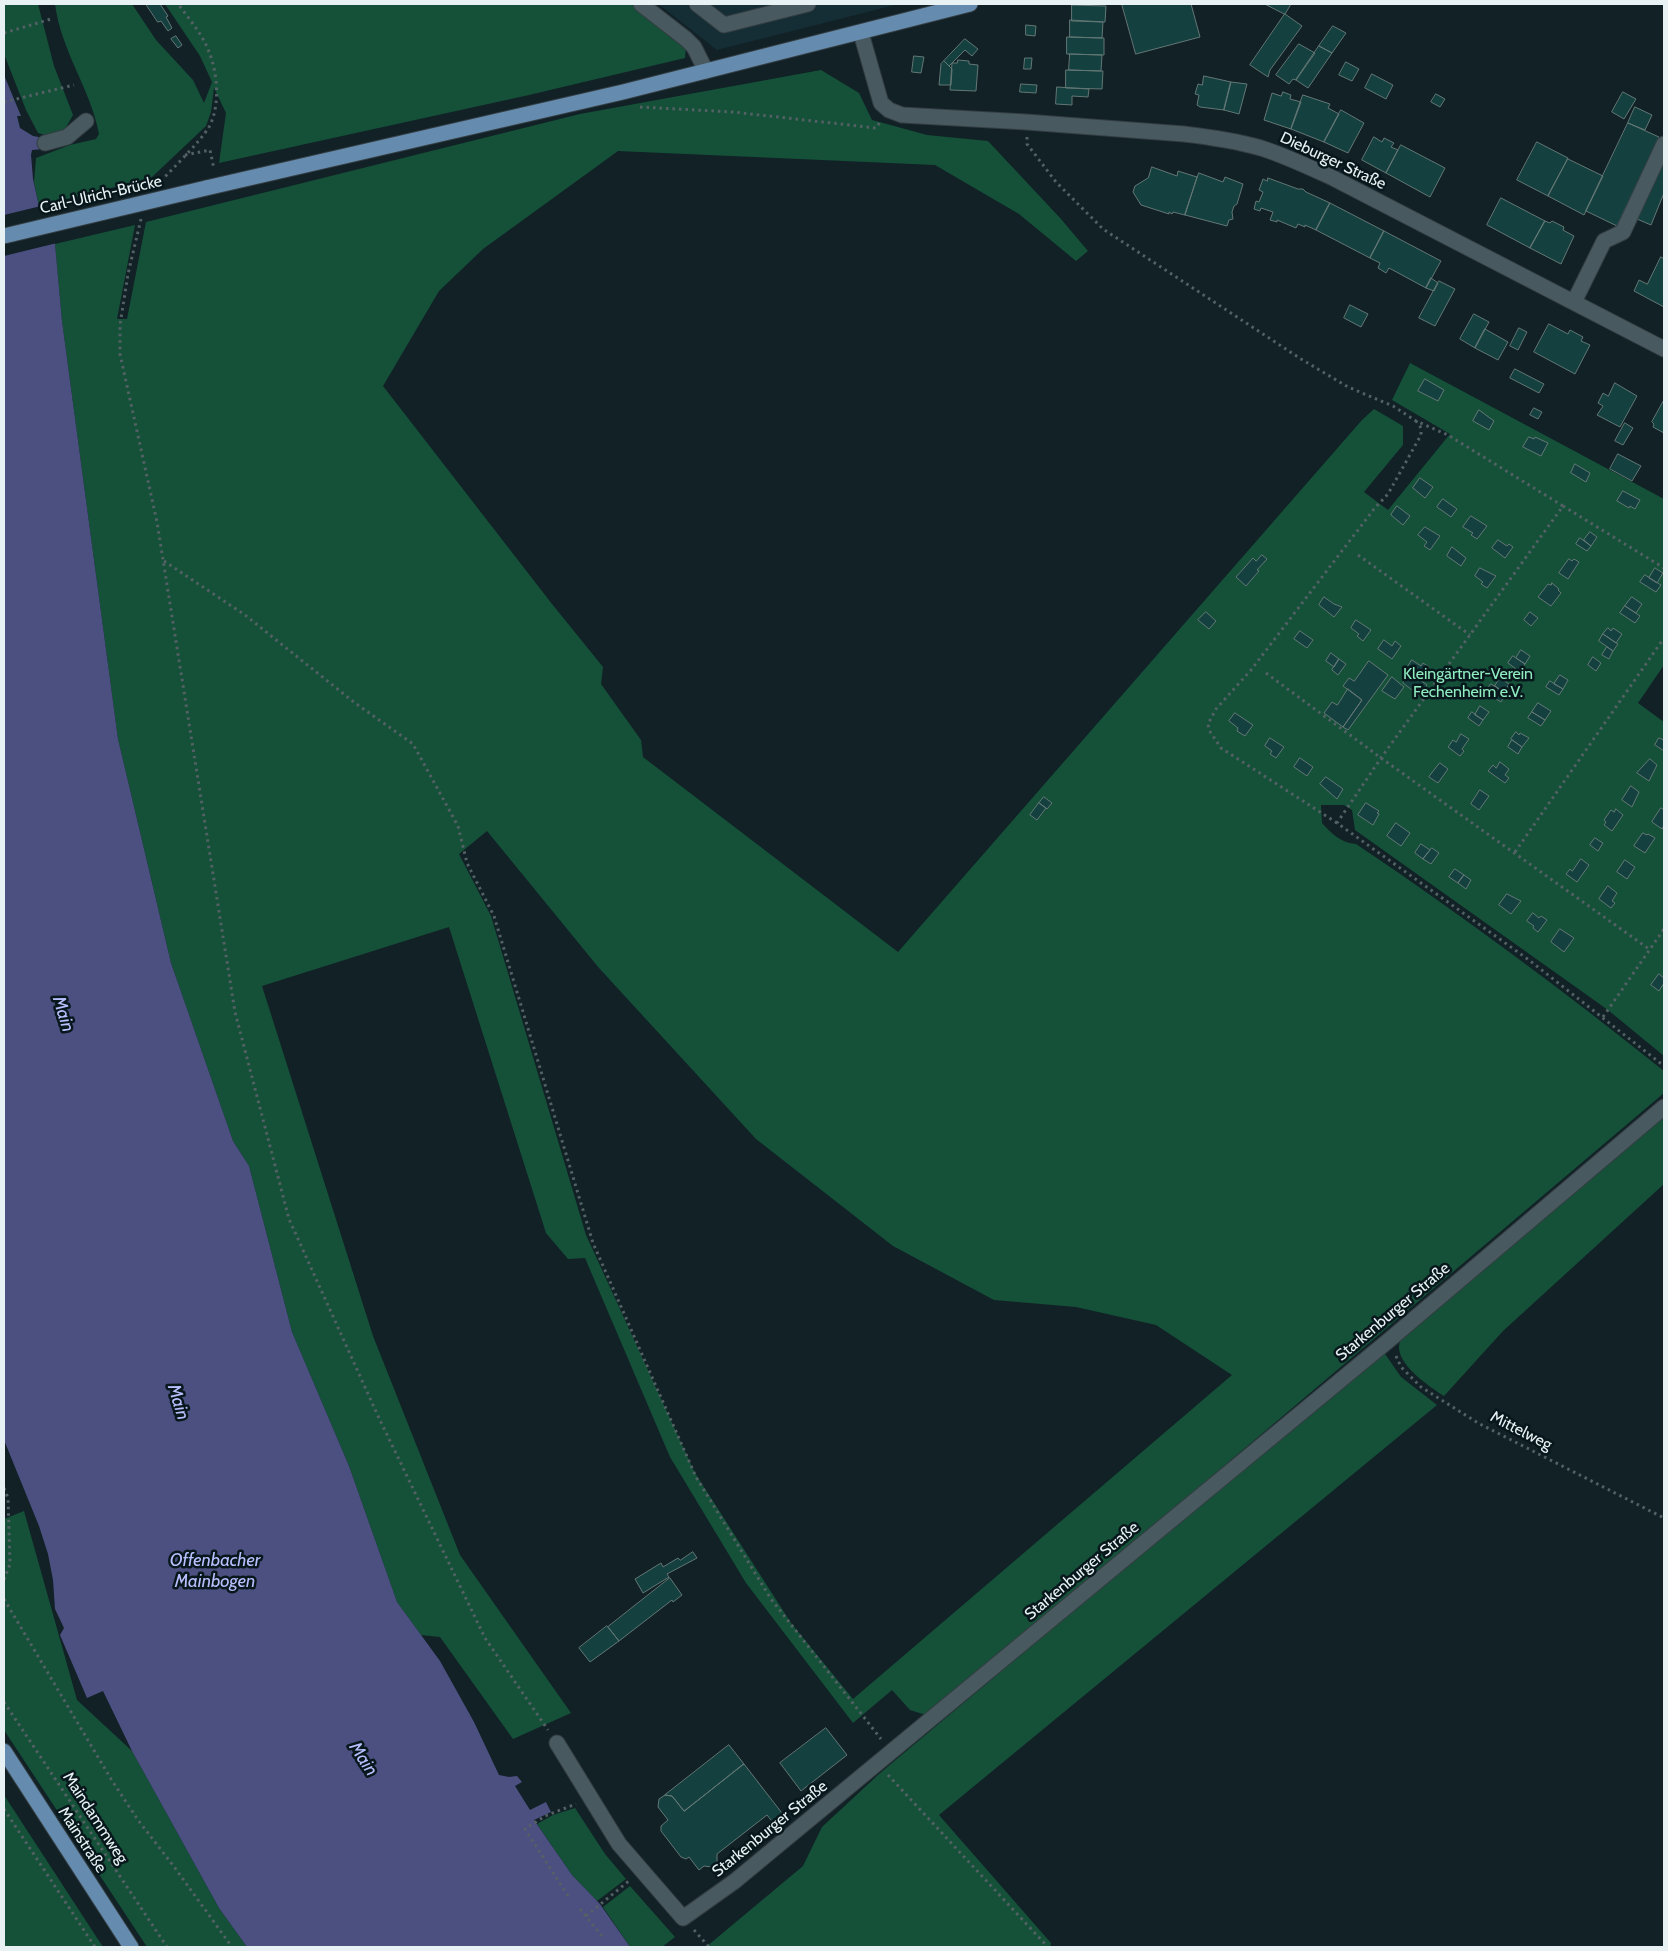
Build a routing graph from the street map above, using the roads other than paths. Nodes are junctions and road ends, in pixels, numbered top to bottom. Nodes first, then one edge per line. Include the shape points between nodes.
1 (641, 4) edge
2 (697, 4) edge
3 (808, 4) edge
4 (970, 4) edge
5 (861, 33) junction
6 (706, 71) junction
7 (86, 121) dead end
8 (45, 143) dead end
9 (1664, 144) edge
10 (4, 236) edge
11 (1574, 302) junction
12 (1664, 349) edge
13 (1664, 1107) edge
14 (557, 1743) road end
15 (4, 1751) edge
16 (131, 1947) edge

1 - 6 street via 690,43
2 - 3 street via 724,25
4 - 5 main road, Carl-Ulrich-Brücke
5 - 6 main road, Carl-Ulrich-Brücke
5 - 11 street, Dieburger Straße via 881,103 902,115 1184,134 1261,148 1333,178
6 - 10 main road, Carl-Ulrich-Brücke, bridge
7 - 8 street via 67,137
9 - 11 street via 1623,232 1604,241
11 - 12 street, Dieburger Straße
13 - 14 street, Starkenburger Straße via 1388,1341 735,1881 684,1918 619,1844
15 - 16 main road, Mainstraße

